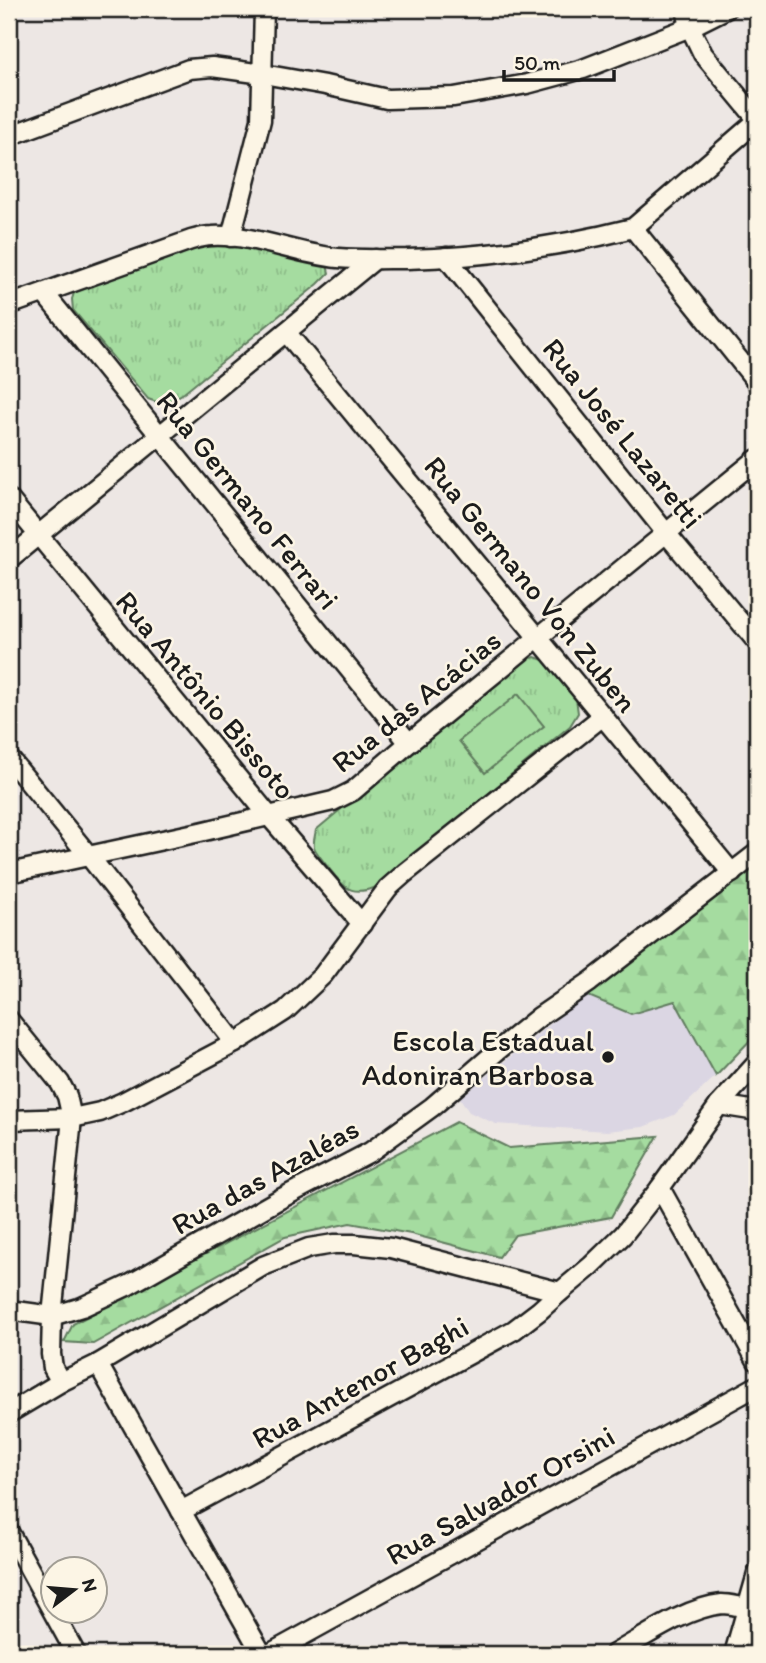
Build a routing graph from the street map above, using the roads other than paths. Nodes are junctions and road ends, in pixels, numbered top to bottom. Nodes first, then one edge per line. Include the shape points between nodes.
1 (264, 9) edge
2 (686, 9) edge
3 (726, 9) edge
4 (690, 27) junction
5 (262, 74) junction
6 (757, 120) edge
7 (9, 136) edge
8 (633, 228) junction
9 (231, 237) junction
10 (446, 257) junction
11 (374, 259) junction
12 (44, 293) junction
13 (9, 305) edge
14 (286, 332) junction
15 (757, 382) edge
16 (160, 436) junction
17 (757, 459) edge
18 (9, 499) edge
19 (666, 533) junction
20 (38, 535) junction
21 (9, 559) edge
22 (539, 637) junction
23 (757, 642) edge
24 (603, 716) junction
25 (409, 743) junction
26 (9, 758) edge
27 (269, 816) junction
28 (757, 853) edge
29 (89, 856) junction
30 (9, 873) edge
31 (732, 873) junction
32 (362, 924) junction
33 (9, 1020) edge
34 (235, 1043) junction
35 (752, 1069) edge
36 (757, 1091) edge
37 (719, 1105) junction
38 (757, 1111) edge
39 (72, 1118) junction
40 (9, 1120) edge
41 (660, 1188) junction
42 (559, 1292) junction
43 (9, 1310) edge
44 (52, 1316) junction
45 (757, 1361) edge
46 (98, 1364) junction
47 (61, 1382) junction
48 (757, 1386) edge
49 (9, 1413) edge
50 (181, 1511) junction
51 (9, 1532) edge
52 (757, 1574) edge
53 (753, 1612) edge
54 (76, 1654) edge
55 (262, 1654) edge
56 (269, 1654) edge
57 (614, 1654) edge
58 (734, 1654) edge

1 - 5 street
2 - 4 street
3 - 4 street
4 - 5 street via 583,69 454,97 387,99
4 - 6 street via 703,54
5 - 7 street via 212,67 189,69
5 - 9 street via 261,120
6 - 8 street
8 - 10 street via 523,250
8 - 15 street
9 - 11 street via 337,258
9 - 12 street via 191,240
10 - 11 street
10 - 19 street, Rua José Lazaretti
11 - 14 street
12 - 13 street
12 - 16 street, Rua Germano Ferrari
14 - 16 street
14 - 22 street, Rua Germano Von Zuben
16 - 20 street
16 - 25 street, Rua Germano Ferrari
17 - 19 street, Rua das Acácias
18 - 20 street, Rua Antônio Bissoto
19 - 22 street, Rua das Acácias
19 - 23 street, Rua José Lazaretti
20 - 21 street
20 - 27 street, Rua Antônio Bissoto
22 - 24 street, Rua Germano Von Zuben
22 - 25 street, Rua das Acácias
24 - 31 street, Rua Germano Von Zuben
24 - 32 street via 405,873
25 - 27 street, Rua das Acácias via 353,792
26 - 29 street
27 - 29 street, Rua das Acácias
27 - 32 street, Rua Antônio Bissoto
28 - 31 street, Rua das Azaléas
29 - 30 street, Rua das Acácias
29 - 34 street
31 - 44 street, Rua das Azaléas via 539,1017 432,1107 370,1152 129,1285
32 - 34 street via 323,975 285,1011
33 - 39 street via 60,1083
34 - 39 street via 123,1102
35 - 36 street
35 - 37 street, Rua Antenor Baghi
37 - 38 street
37 - 41 street, Rua Antenor Baghi
39 - 40 street
39 - 44 street
41 - 42 street, Rua Antenor Baghi via 623,1235
41 - 45 street
42 - 46 street via 391,1248 334,1244 262,1266
42 - 50 street, Rua Antenor Baghi via 514,1330
43 - 44 street, Rua das Azaléas
44 - 47 street via 51,1354
46 - 47 street
46 - 50 street
47 - 49 street
48 - 56 street, Rua Salvador Orsini
50 - 55 street
51 - 54 street
52 - 53 street
53 - 57 street via 724,1604 700,1608
53 - 58 street

